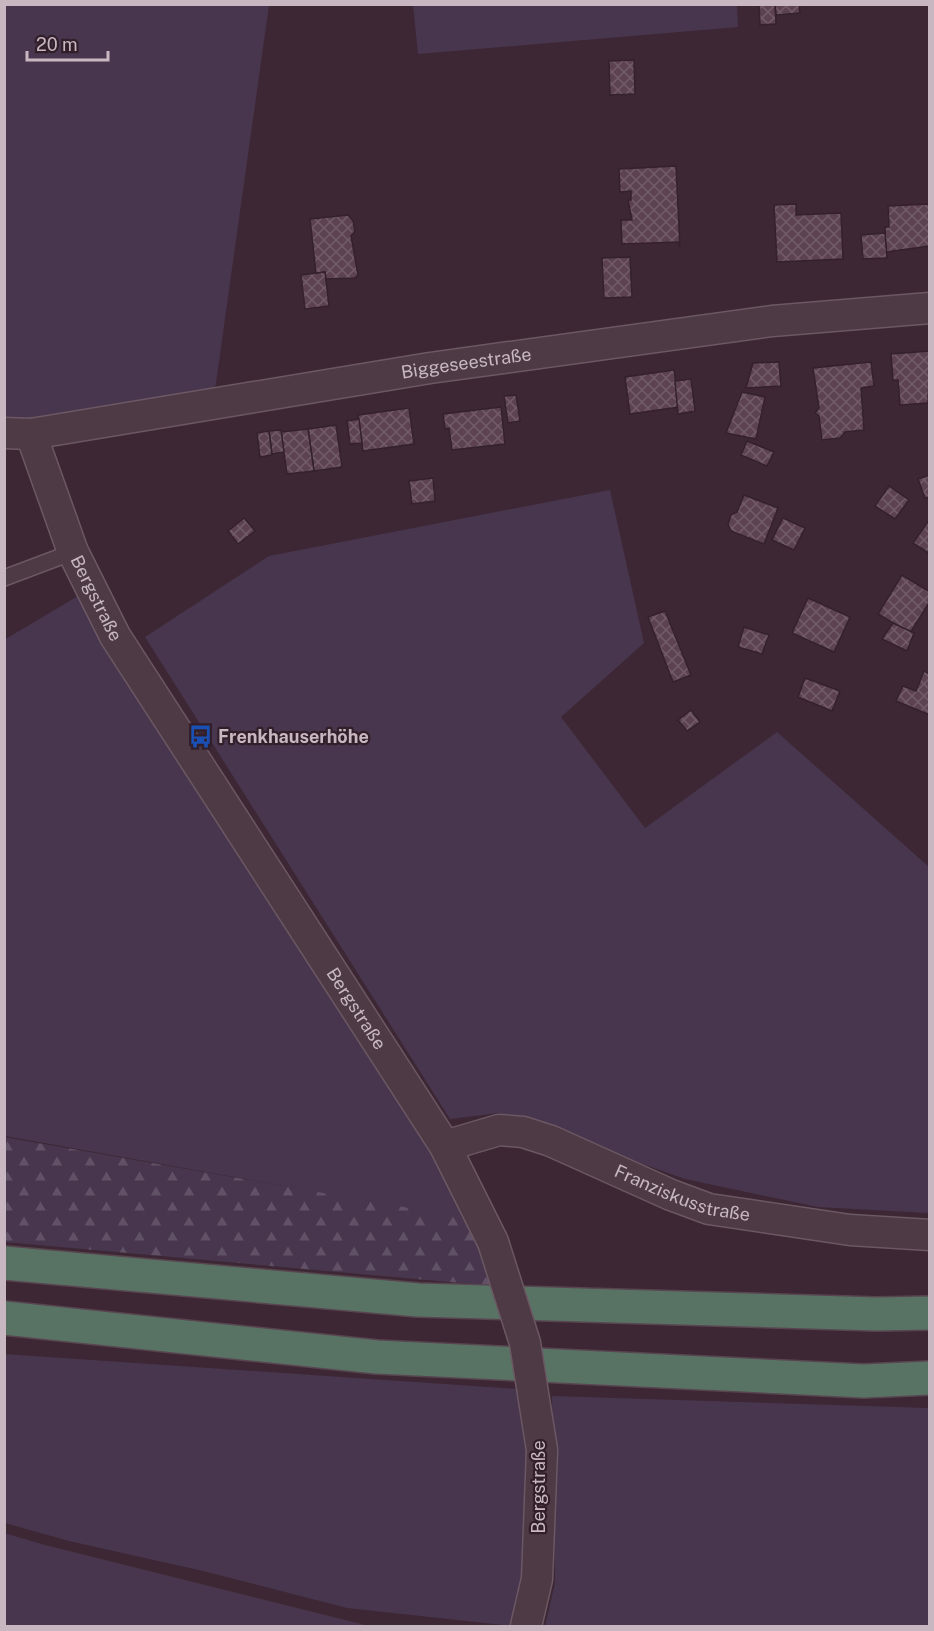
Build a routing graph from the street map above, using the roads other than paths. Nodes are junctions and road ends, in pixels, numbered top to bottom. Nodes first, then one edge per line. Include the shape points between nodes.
1 (930, 308) edge
2 (18, 433) edge
3 (73, 552) junction
4 (4, 578) edge
5 (445, 1146) junction
6 (930, 1235) edge
7 (4, 1263) edge
8 (930, 1313) edge
9 (4, 1318) edge
10 (930, 1378) edge
11 (526, 1626) edge

1 - 2 street, Biggeseestraße via 772,321 430,368
2 - 3 street, Bergstraße
3 - 4 lane
3 - 5 street, Bergstraße via 121,646
5 - 6 street, Franziskusstraße via 499,1130 523,1132 709,1209 850,1230
5 - 11 street, Bergstraße, bridge via 493,1242 525,1343 542,1450 537,1580
7 - 8 highway via 418,1300
9 - 10 highway via 377,1356 864,1381

